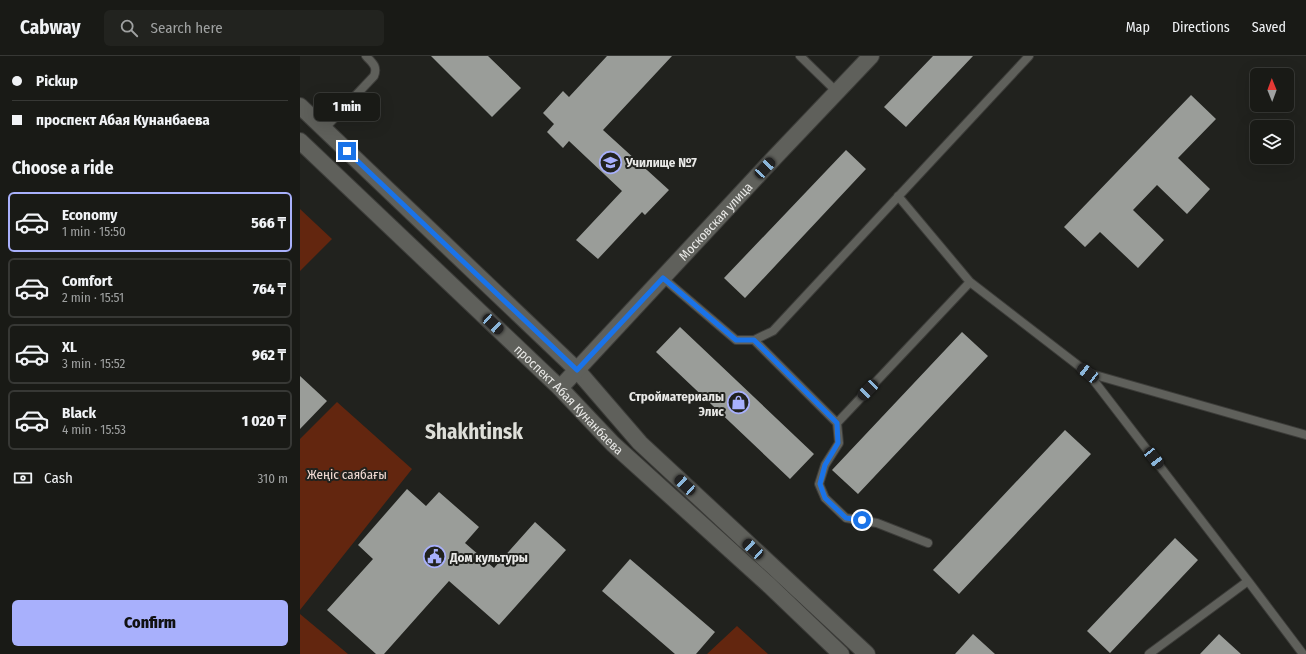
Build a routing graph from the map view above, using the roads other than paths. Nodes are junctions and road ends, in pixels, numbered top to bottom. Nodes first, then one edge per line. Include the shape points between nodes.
1 (366, 56) edge
2 (800, 56) edge
3 (871, 56) edge
4 (1029, 56) edge
5 (837, 92) junction
6 (300, 106) edge
7 (324, 129) junction
8 (300, 141) edge
9 (898, 196) junction
10 (663, 278) junction
11 (970, 282) junction
12 (754, 340) junction
13 (577, 370) junction
14 (1088, 373) junction
15 (560, 388) junction
16 (837, 423) junction
17 (1306, 435) edge
18 (928, 543) dead end
19 (1248, 581) junction
20 (842, 654) edge
21 (867, 654) edge
22 (1149, 654) edge
23 (1303, 654) edge

1 - 7 lane via 374,64 374,76
2 - 5 lane
3 - 5 street, Московская улица
4 - 9 lane
5 - 10 street, Московская улица
6 - 7 street, проспект Абая Кунанбаева
7 - 13 street, проспект Абая Кунанбаева
8 - 15 street, проспект Абая Кунанбаева
9 - 11 lane
9 - 12 lane via 773,331
10 - 12 lane via 736,340
10 - 13 street, Московская улица
11 - 14 lane
11 - 16 lane
12 - 16 lane
13 - 15 street, Московская улица
13 - 21 street, проспект Абая Кунанбаева via 640,443
14 - 17 lane
14 - 19 lane
15 - 20 street, проспект Абая Кунанбаева via 613,444
16 - 18 lane via 838,443 825,465 820,484 825,498 846,518 877,523
19 - 22 lane
19 - 23 lane

